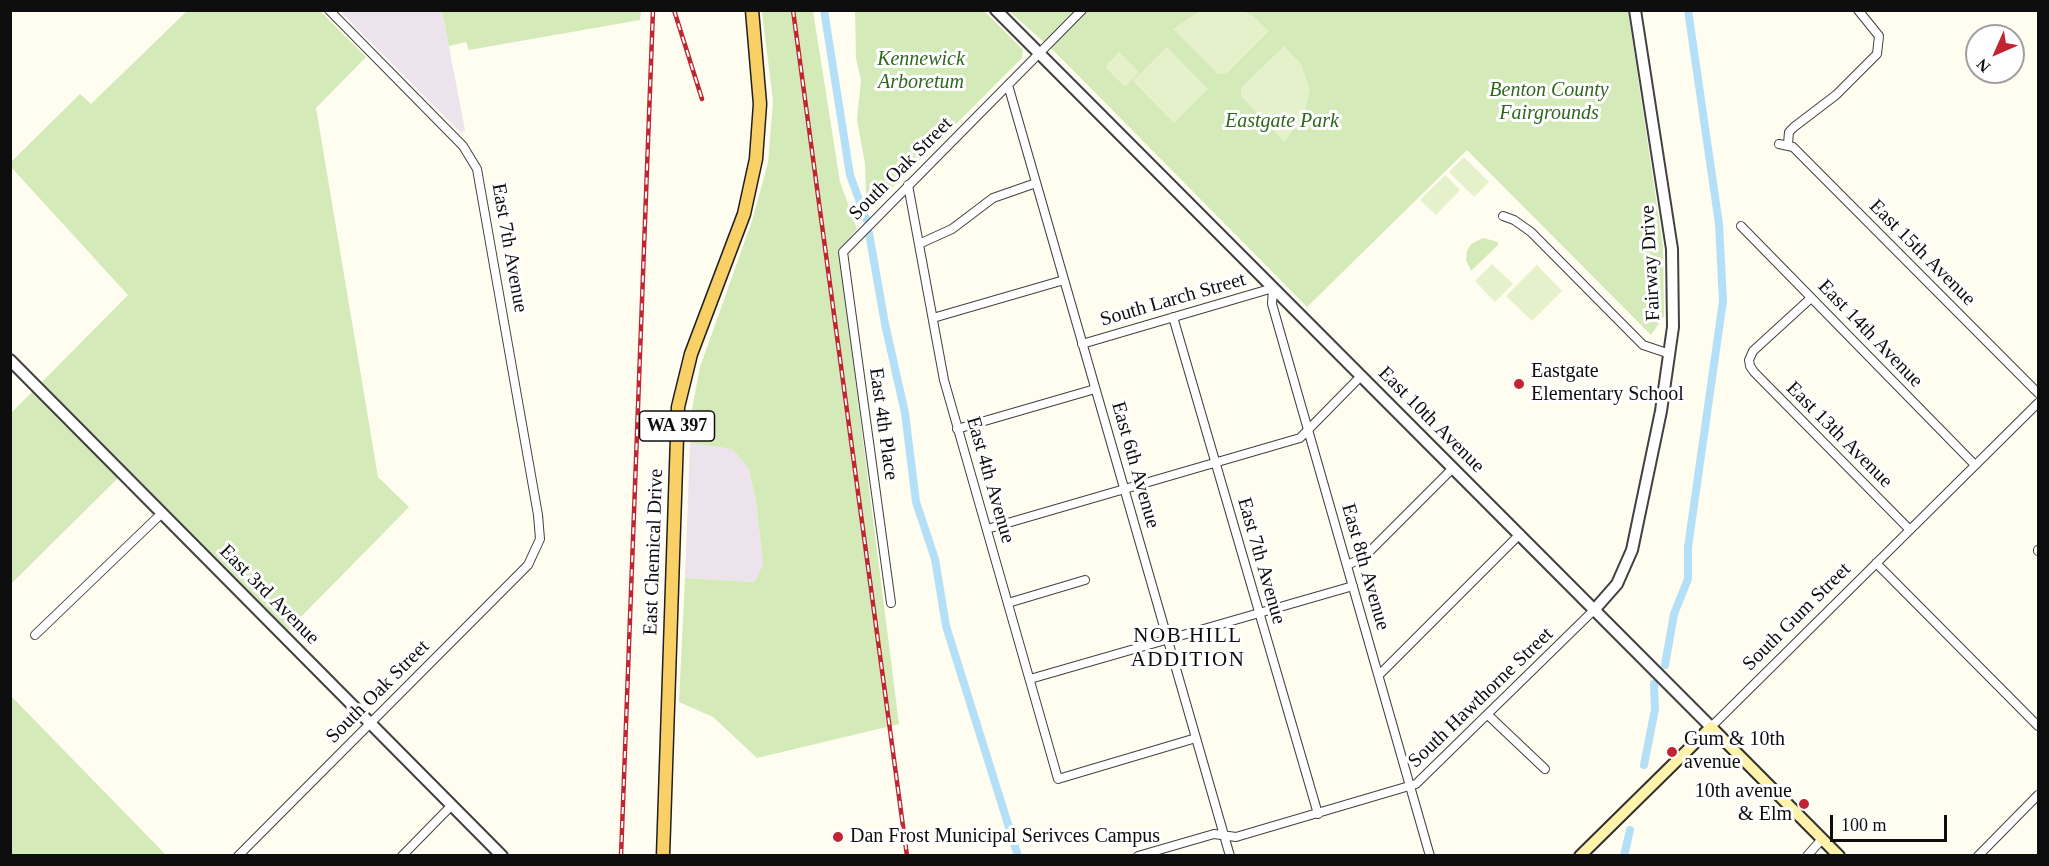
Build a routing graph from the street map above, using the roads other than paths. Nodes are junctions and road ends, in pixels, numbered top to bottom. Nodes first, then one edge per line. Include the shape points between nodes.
1 (329, 10) edge
2 (752, 10) edge
3 (996, 10) edge
4 (1082, 10) edge
5 (1635, 10) edge
6 (1858, 10) edge
7 (1039, 53) junction
8 (1008, 85) junction
9 (1036, 183) junction
10 (908, 185) junction
11 (1503, 216) dead end
12 (1741, 226) dead end
13 (919, 244) junction
14 (845, 249) joint
15 (1064, 280) junction
16 (1273, 288) junction
17 (1811, 298) junction
18 (1173, 317) junction
19 (933, 318) junction
20 (1082, 344) junction
21 (1670, 354) junction
22 (10, 360) edge
23 (1361, 376) junction
24 (1095, 389) junction
25 (2038, 393) edge
26 (2038, 403) edge
27 (957, 429) junction
28 (1309, 432) junction
29 (1216, 463) junction
30 (1975, 465) junction
31 (1454, 468) junction
32 (1125, 489) junction
33 (162, 513) junction
34 (987, 529) junction
35 (1910, 530) junction
36 (1520, 534) junction
37 (537, 548) joint
38 (1876, 563) junction
39 (1347, 565) junction
40 (1085, 580) dead end
41 (1353, 586) junction
42 (891, 603) dead end
43 (1008, 603) junction
44 (1595, 609) junction
45 (1259, 613) junction
46 (35, 635) dead end
47 (1168, 639) junction
48 (1378, 675) junction
49 (1030, 679) junction
50 (1488, 715) junction
51 (371, 724) junction
52 (2038, 726) edge
53 (1711, 727) junction
54 (1196, 738) junction
55 (1545, 769) dead end
56 (1410, 787) junction
57 (2038, 795) edge
58 (452, 806) junction
59 (1318, 814) junction
60 (1224, 835) junction
61 (1822, 839) junction
62 (1174, 845) junction
63 (238, 855) edge
64 (402, 855) edge
65 (502, 855) edge
66 (663, 855) edge
67 (1138, 855) edge
68 (1177, 855) edge
69 (1230, 855) edge
70 (1430, 855) edge
71 (1580, 855) edge
72 (1807, 855) edge
73 (1839, 855) edge
74 (1978, 855) edge

1 - 37 street, East 7th Avenue via 463,146 477,169 538,514
2 - 66 main road, East Chemical Drive / WA 397 via 760,104 756,159 744,214 691,354 678,407
3 - 7 street, East 10th Avenue
4 - 7 street, South Oak Street
5 - 21 street, Fairway Drive via 1672,249 1674,302
6 - 25 street, East 15th Avenue via 1879,36 1877,54 1836,95 1794,127 1783,144 1793,147
7 - 8 street, South Oak Street
7 - 16 street, East 10th Avenue
8 - 9 street, East 6th Avenue
8 - 10 street, South Oak Street
9 - 13 street via 993,198 952,229
9 - 15 street, East 6th Avenue
10 - 13 street, East 4th Avenue
10 - 14 street, South Oak Street
11 - 21 street via 1531,232 1643,345
12 - 17 street, East 14th Avenue
13 - 19 street, East 4th Avenue
14 - 42 street, East 4th Place
15 - 19 street
15 - 20 street, East 6th Avenue
16 - 18 street, South Larch Street
16 - 23 street, East 10th Avenue
16 - 28 street, East 8th Avenue via 1272,304
17 - 30 street, East 14th Avenue
17 - 35 street, East 13th Avenue via 1754,351 1749,360 1754,372
18 - 20 street, South Larch Street
18 - 29 street, East 7th Avenue
19 - 27 street, East 4th Avenue
20 - 24 street, East 6th Avenue
21 - 44 street, Fairway Drive via 1632,550 1617,584
22 - 33 street, East 3rd Avenue
23 - 28 street
23 - 31 street, East 10th Avenue
24 - 27 street
24 - 32 street, East 6th Avenue
26 - 30 street, South Gum Street
27 - 34 street, East 4th Avenue
28 - 29 street
28 - 39 street, East 8th Avenue
29 - 32 street
29 - 45 street, East 7th Avenue
30 - 35 street, South Gum Street
31 - 36 street, East 10th Avenue
31 - 39 street via 1363,558
32 - 34 street
32 - 47 street, East 6th Avenue
33 - 46 street
33 - 51 street, East 3rd Avenue
34 - 43 street, East 4th Avenue
35 - 38 street, South Gum Street
36 - 44 street, East 10th Avenue
36 - 48 street
37 - 51 street, South Oak Street via 528,565
38 - 52 street
38 - 53 street, South Gum Street
39 - 41 street, East 8th Avenue
40 - 43 street
41 - 45 street
41 - 48 street, East 8th Avenue
43 - 49 street, East 4th Avenue
44 - 50 street, South Hawthorne Street
44 - 53 street, East 10th Avenue
45 - 47 street
45 - 59 street, East 7th Avenue
47 - 49 street
47 - 54 street, East 6th Avenue
48 - 56 street, East 8th Avenue
49 - 54 street, East 4th Avenue via 1059,779
50 - 55 street
50 - 56 street, South Hawthorne Street
51 - 58 street, East 3rd Avenue
51 - 63 street, South Oak Street
53 - 61 main road, East 10th Avenue
53 - 71 main road, South Gum Street
54 - 60 street, East 6th Avenue
56 - 59 street, South Hawthorne Street
56 - 70 street, East 8th Avenue
57 - 74 street
58 - 64 street
58 - 65 street, East 3rd Avenue
59 - 60 street, South Hawthorne Street via 1236,837
60 - 62 street, South Hawthorne Street
60 - 69 street, East 6th Avenue
61 - 72 street
61 - 73 main road, East 10th Avenue
62 - 67 street, South Hawthorne Street
62 - 68 street

